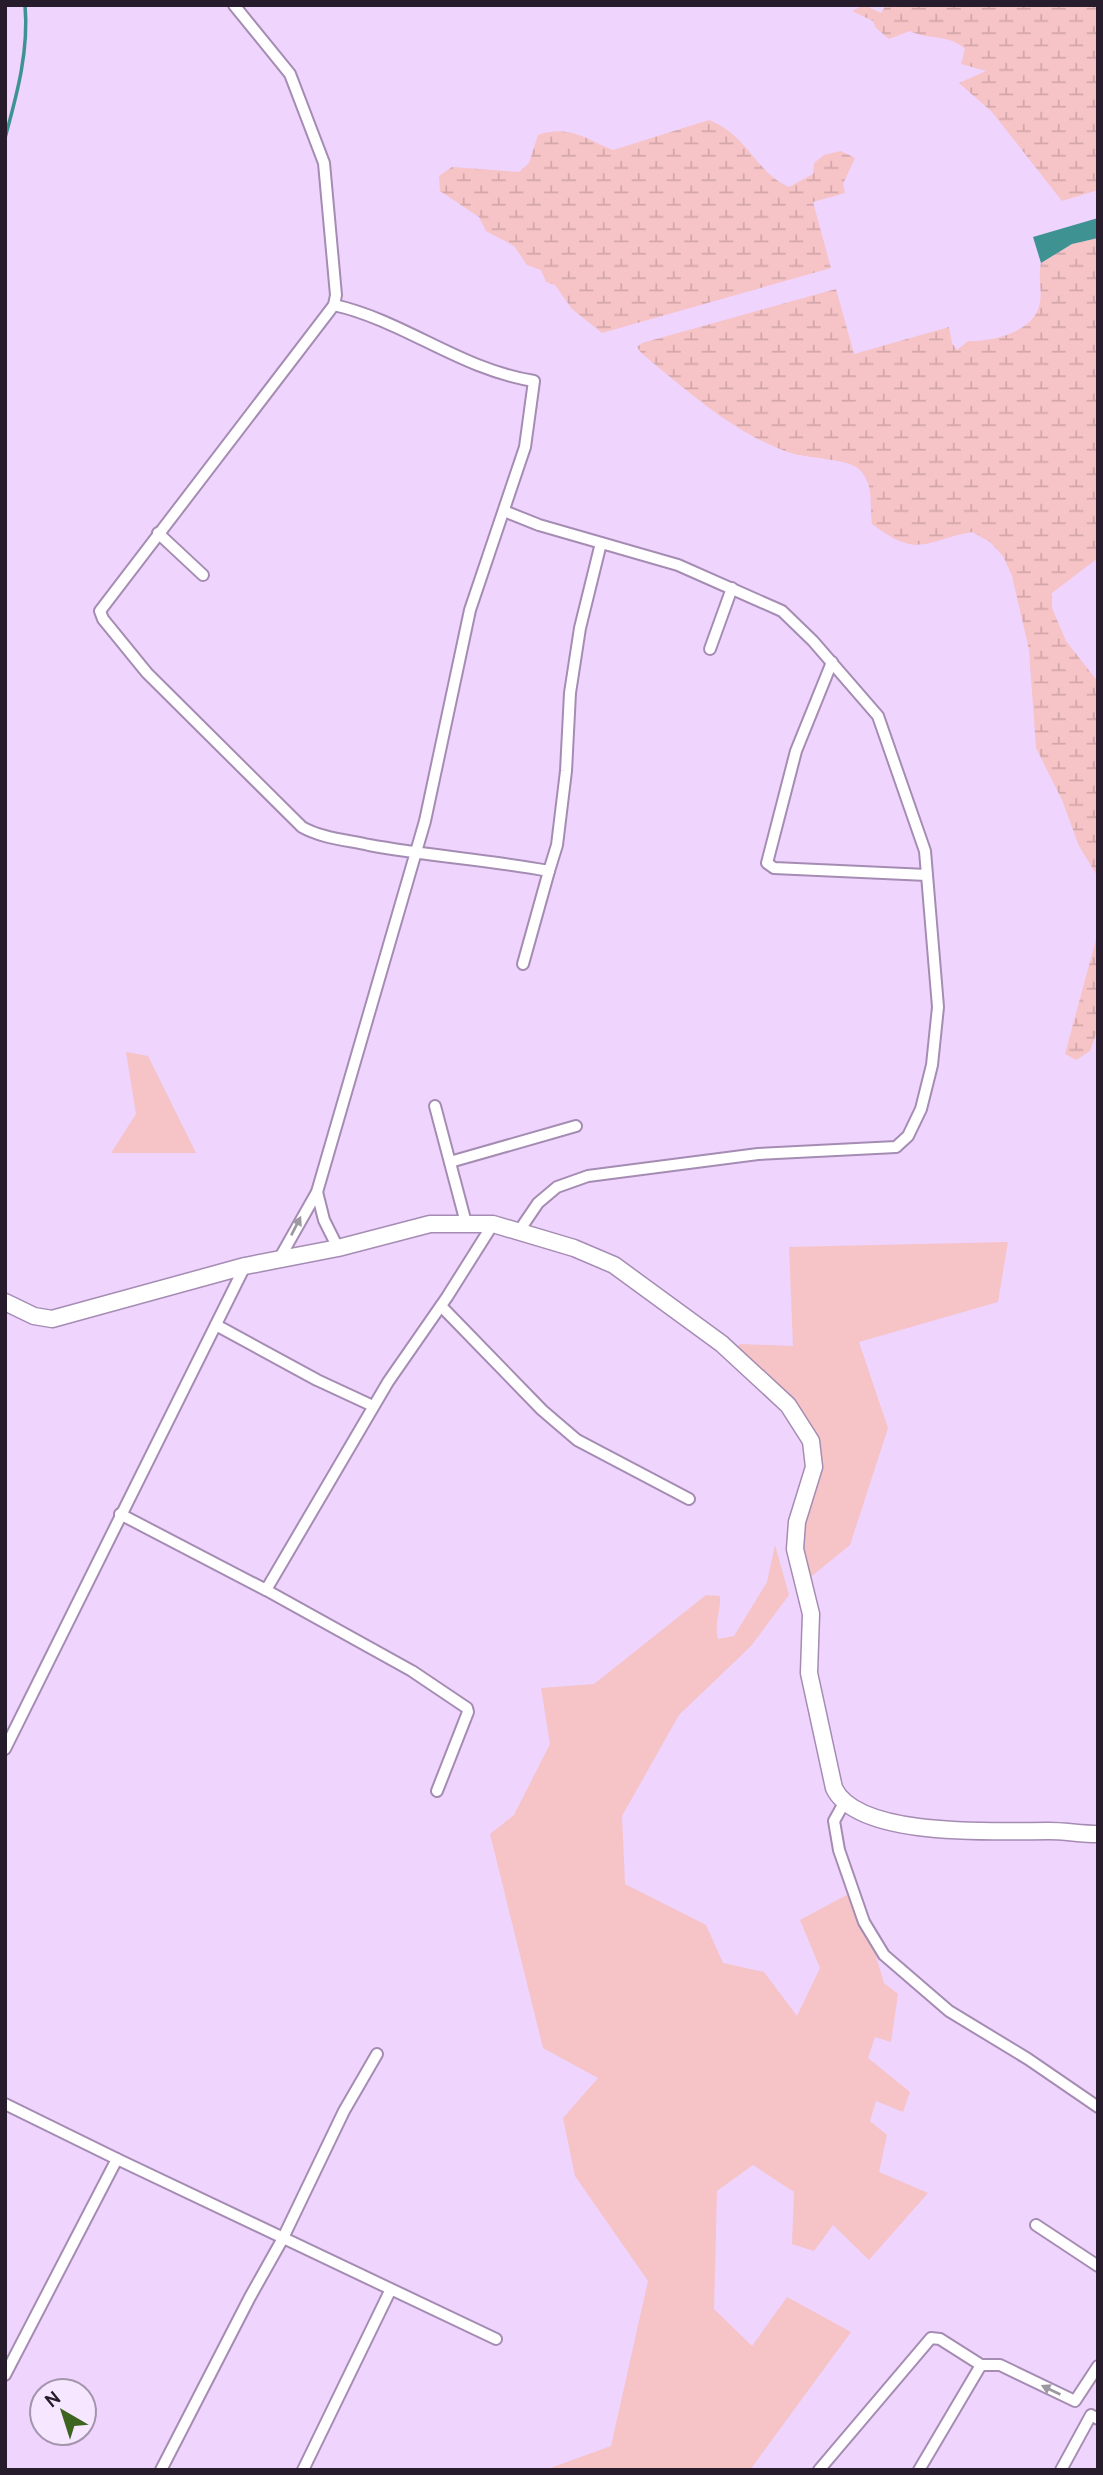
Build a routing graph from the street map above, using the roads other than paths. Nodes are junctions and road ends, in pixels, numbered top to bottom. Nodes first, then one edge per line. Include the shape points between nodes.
1 (234, 5) edge
2 (334, 305) junction
3 (504, 511) junction
4 (158, 533) junction
5 (601, 543) junction
6 (203, 575) dead end
7 (732, 589) junction
8 (710, 649) dead end
9 (832, 662) junction
10 (416, 853) junction
11 (549, 871) junction
12 (927, 875) junction
13 (523, 964) dead end
14 (435, 1106) dead end
15 (576, 1126) dead end
16 (450, 1163) junction
17 (317, 1192) junction
18 (466, 1223) junction
19 (493, 1224) junction
20 (519, 1231) junction
21 (338, 1248) junction
22 (278, 1261) junction
23 (244, 1266) junction
24 (5, 1302) edge
25 (441, 1306) junction
26 (216, 1325) junction
27 (373, 1406) junction
28 (689, 1499) dead end
29 (120, 1514) junction
30 (266, 1590) junction
31 (5, 1749) edge
32 (437, 1791) dead end
33 (844, 1803) junction
34 (1098, 1834) edge
35 (377, 2054) dead end
36 (5, 2104) edge
37 (1098, 2108) edge
38 (117, 2159) junction
39 (1036, 2225) dead end
40 (282, 2240) junction
41 (1098, 2266) edge
42 (390, 2291) junction
43 (496, 2339) dead end
44 (981, 2364) junction
45 (1098, 2366) edge
46 (5, 2375) edge
47 (1074, 2401) junction
48 (1094, 2417) edge
49 (161, 2470) edge
50 (303, 2470) edge
51 (819, 2470) edge
52 (919, 2470) edge
53 (1062, 2470) edge

1 - 2 street via 290,74 324,163
2 - 3 street via 397,328 473,366 534,381 525,447
2 - 4 street
3 - 5 street
3 - 10 street via 470,610
4 - 6 street
4 - 10 street via 100,611 131,655 302,827
5 - 7 street via 678,565
5 - 11 street via 580,628 557,845
7 - 8 street
7 - 9 street via 782,611
9 - 12 street via 882,723 921,834
9 - 12 street via 796,751 767,863 774,868
10 - 11 street
10 - 17 street
11 - 13 street
12 - 20 street via 938,1016 930,1078 921,1109 902,1143 884,1148 758,1154 588,1176 545,1196
14 - 16 street
15 - 16 street
16 - 18 street
17 - 21 street
22 -> 17 street
18 - 19 main road
18 - 21 main road via 430,1224
19 - 20 main road
19 - 25 street
20 - 33 main road via 594,1256 639,1282 722,1344 788,1405 805,1429 814,1467 797,1522 795,1549 811,1614 809,1673 834,1788
21 - 22 main road
22 - 23 main road
23 - 24 main road via 52,1319
23 - 26 street
25 - 27 street
25 - 28 street via 577,1440
26 - 27 street
26 - 29 street
27 - 30 street
29 - 30 street
29 - 31 street
30 - 32 street via 412,1671 467,1708
33 - 34 main road via 896,1825
33 - 37 street via 834,1830 864,1922 879,1949 949,2011
35 - 40 street
36 - 38 street
38 - 40 street
38 - 46 street
39 - 41 street
40 - 42 street
40 - 49 street
42 - 43 street
42 - 50 street
47 -> 44 street via 1000,2365
44 - 51 street via 931,2338
44 - 52 street
45 - 47 street
47 - 48 street
48 - 53 street

